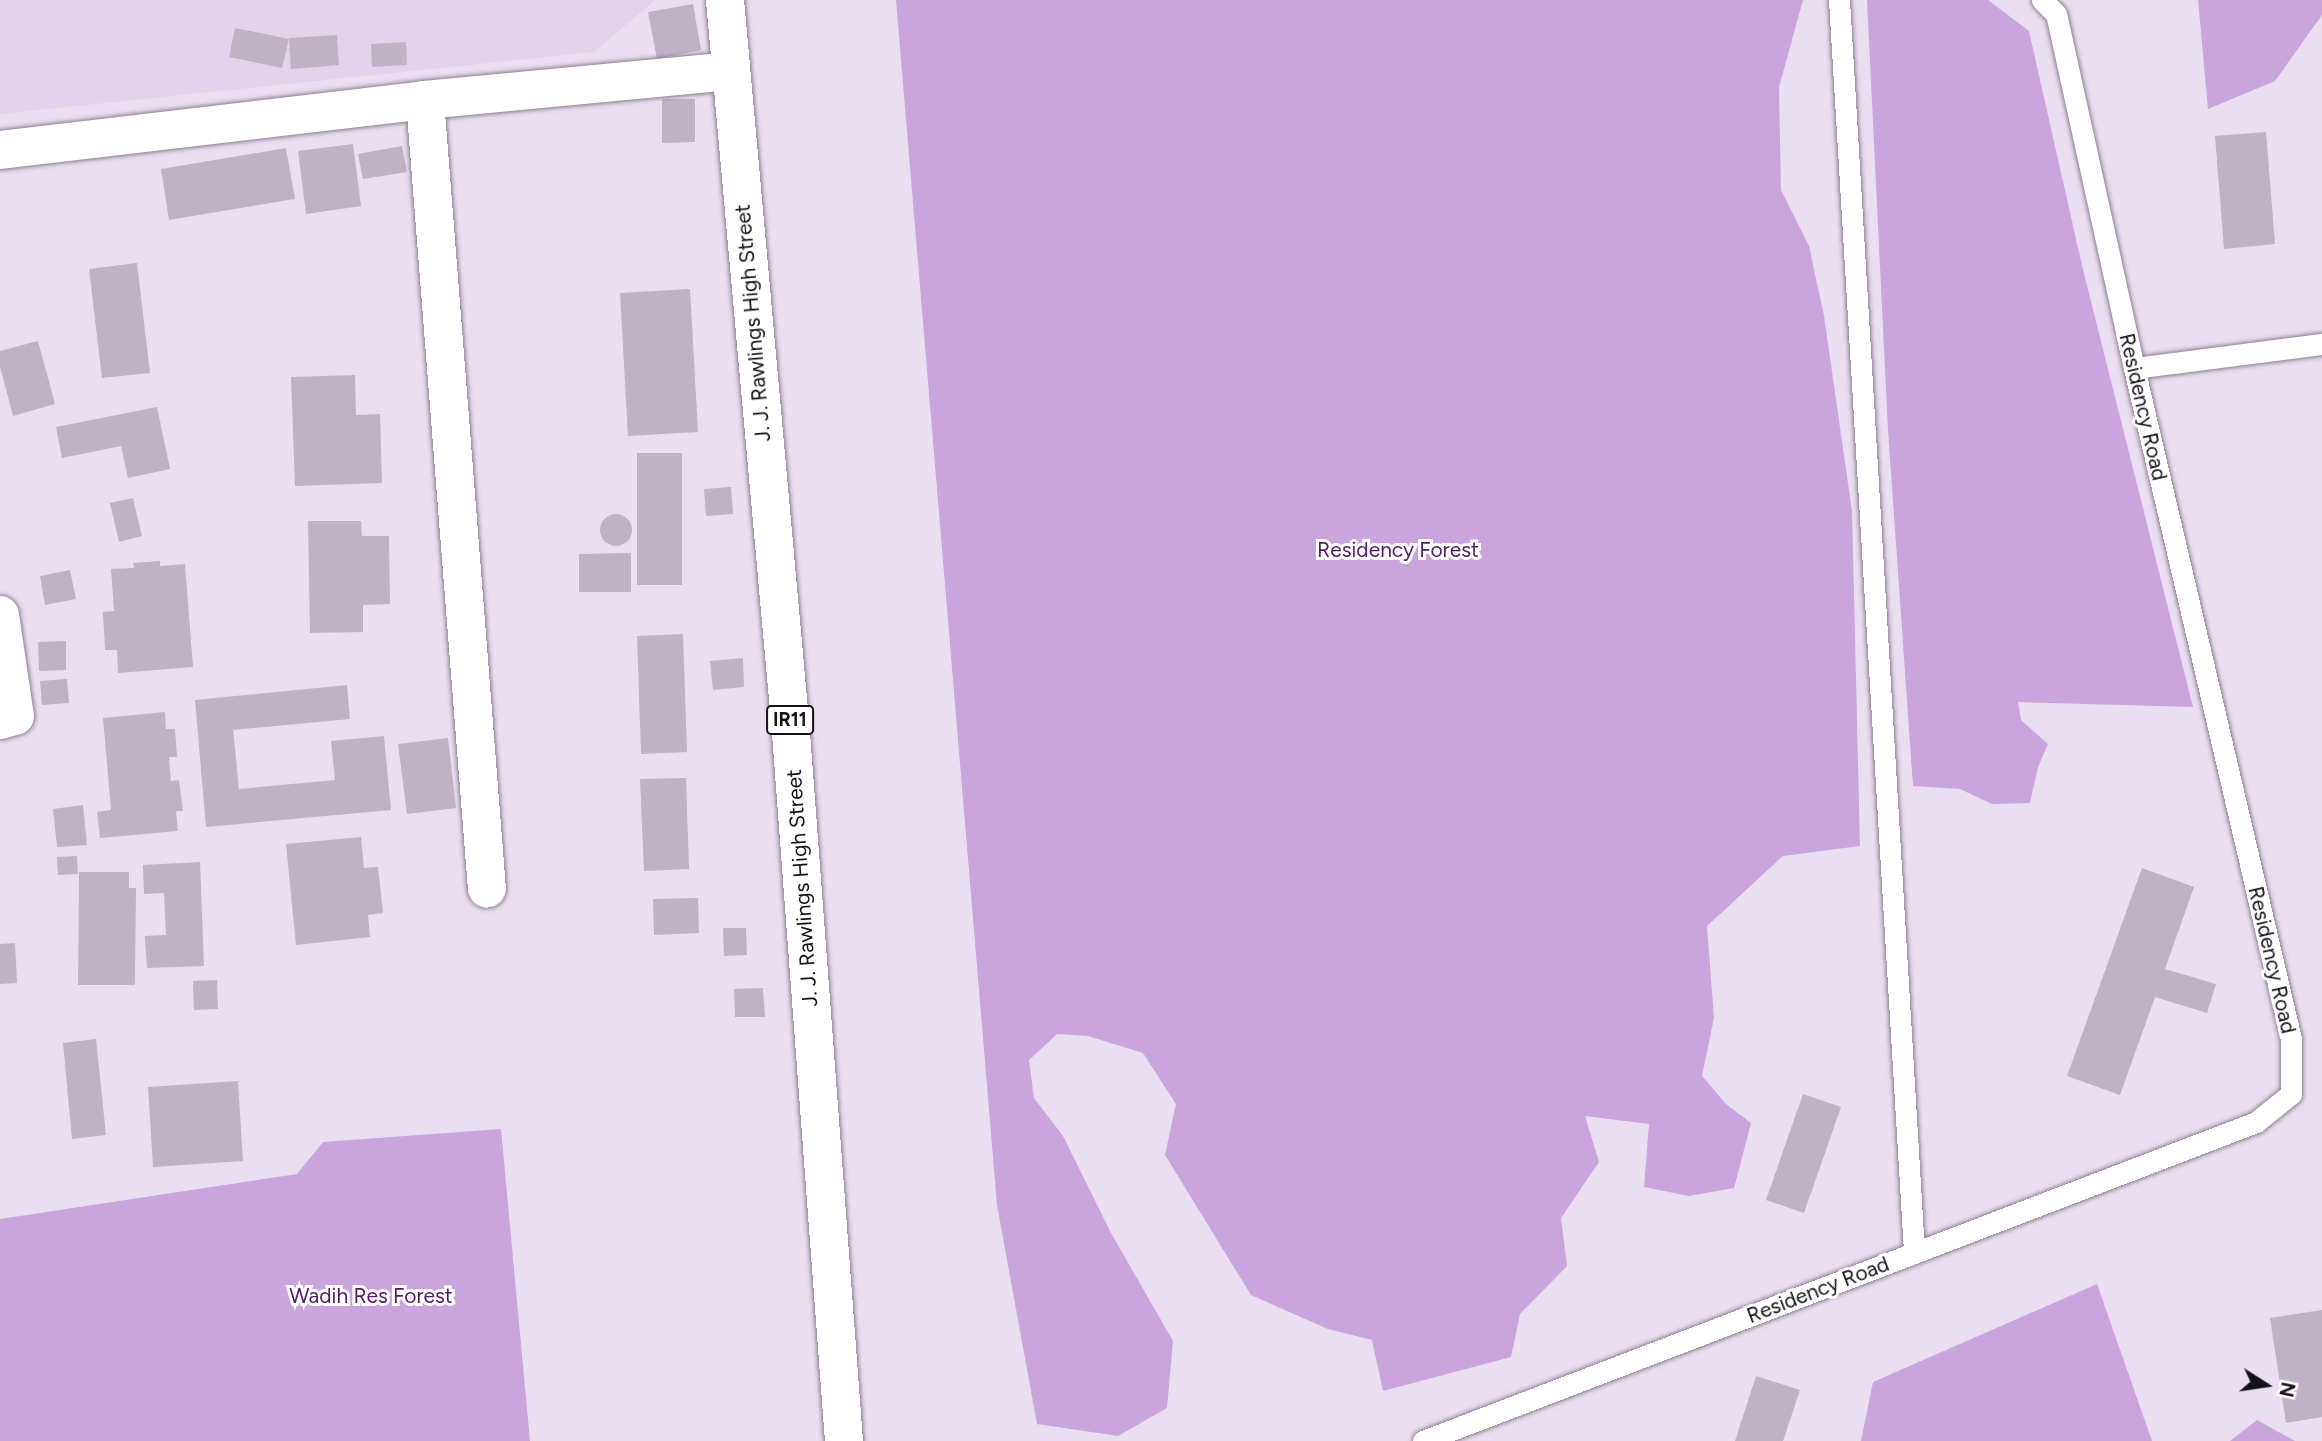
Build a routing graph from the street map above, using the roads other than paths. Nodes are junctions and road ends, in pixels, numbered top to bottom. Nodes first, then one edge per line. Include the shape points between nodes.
1 (724, 0) edge
2 (1839, 0) edge
3 (2042, 0) edge
4 (730, 71) junction
5 (425, 100) junction
6 (0, 150) edge
7 (2322, 344) edge
8 (2134, 368) junction
9 (0, 615) edge
10 (0, 720) edge
11 (487, 890) dead end
12 (1914, 1253) junction
13 (844, 1441) edge
14 (1423, 1441) edge

1 - 4 street, J. J. Rawlings High Street / IR11
2 - 12 lane
3 - 8 lane, Residency Road via 2056,14
4 - 5 street
4 - 13 street, J. J. Rawlings High Street / IR11 via 791,733
5 - 6 street
5 - 11 street
7 - 8 lane
8 - 12 lane, Residency Road via 2291,1039 2291,1094 2256,1122
9 - 10 street via 15,716
12 - 14 lane, Residency Road

